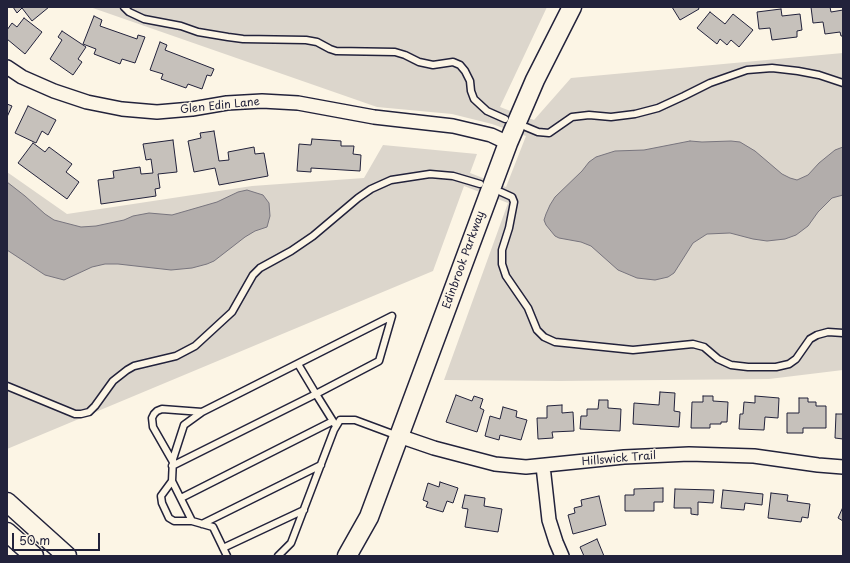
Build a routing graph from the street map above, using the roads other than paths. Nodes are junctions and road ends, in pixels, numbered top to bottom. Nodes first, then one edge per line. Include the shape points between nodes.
1 (124, 7) edge
2 (572, 7) edge
3 (7, 67) edge
4 (843, 83) edge
5 (505, 119) dead end
6 (526, 127) dead end
7 (508, 143) junction
8 (480, 184) dead end
9 (501, 192) dead end
10 (843, 333) edge
11 (298, 364) junction
12 (7, 386) edge
13 (316, 394) junction
14 (202, 412) junction
15 (334, 423) junction
16 (399, 436) junction
17 (172, 464) junction
18 (321, 464) junction
19 (543, 466) junction
20 (843, 467) edge
21 (172, 482) junction
22 (181, 498) junction
23 (7, 502) edge
24 (304, 510) junction
25 (369, 517) junction
26 (192, 521) junction
27 (202, 524) junction
28 (7, 532) edge
29 (223, 548) junction
30 (34, 556) edge
31 (67, 556) edge
32 (227, 556) edge
33 (278, 556) edge
34 (347, 556) edge
35 (362, 556) edge
36 (562, 556) edge

1 - 5 lane via 144,19 228,37 306,40 336,51 395,52 433,65 454,62 465,71 474,99 487,111
2 - 7 street, Edinbrook Parkway via 535,80
3 - 7 street, Glen Edin Lane via 22,77 54,91 87,102 122,109 157,112 227,103 298,103 374,117 454,126 491,135
4 - 6 lane via 798,71 772,68 747,70 710,83 658,108 635,114 572,117 549,133
7 - 16 street, Edinbrook Parkway
8 - 12 lane via 453,176 430,174 391,180 371,189 313,236 260,268 253,275 232,312 195,346 176,356 126,370 113,381 89,412 75,414
9 - 10 lane via 512,197 514,202 502,250 502,264 506,276 528,308 537,330 554,342 633,350 693,344 704,347 718,359 731,365 776,367 789,364 796,359 810,339 817,335 828,332
11 - 13 lane
11 - 13 lane via 392,316 379,361
11 - 14 lane
13 - 15 lane
13 - 17 lane
14 - 17 lane via 184,425
14 - 17 lane via 162,409 154,414 153,427
15 - 16 lane via 340,420 356,420
15 - 18 lane
15 - 22 lane
16 - 19 street, Hillswick Trail via 495,464
16 - 25 street, Edinbrook Parkway
17 - 21 lane
18 - 24 lane
18 - 27 lane
19 - 20 street, Hillswick Trail via 624,457 689,454 754,456
19 - 36 street via 549,520
21 - 22 lane
21 - 26 lane via 161,496 169,518 174,521
22 - 26 lane
23 - 31 street
24 - 29 lane
24 - 33 lane via 291,543
25 - 34 street, Edinbrook Parkway
25 - 35 street, Edinbrook Parkway
26 - 27 lane
27 - 29 lane via 212,527
28 - 30 street
29 - 32 lane

